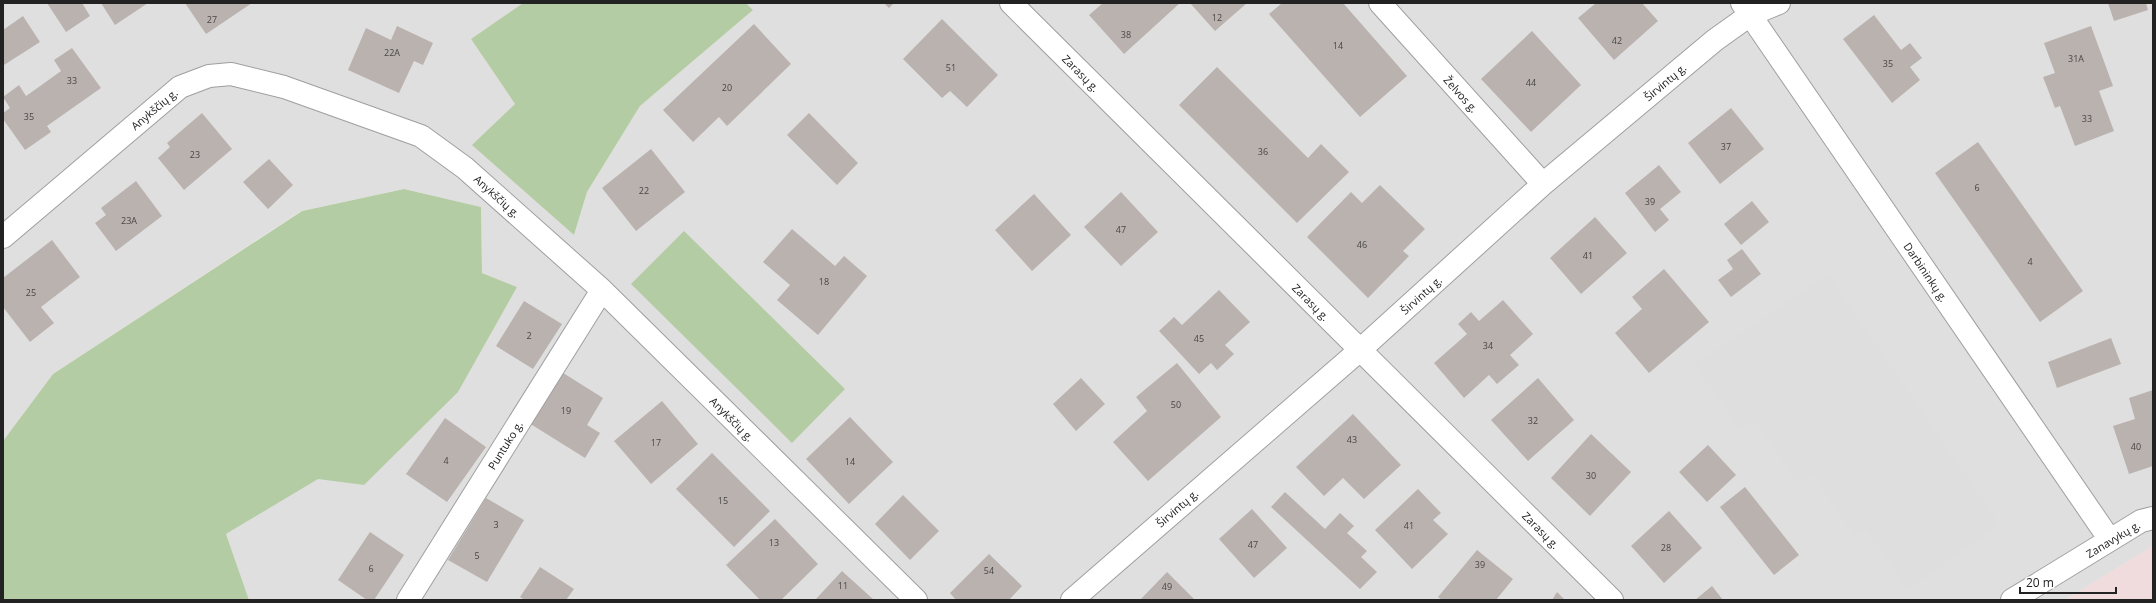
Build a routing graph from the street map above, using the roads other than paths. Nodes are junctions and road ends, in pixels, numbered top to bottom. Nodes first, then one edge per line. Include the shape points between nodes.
1 (1011, 3) edge
2 (1380, 3) edge
3 (1779, 3) edge
4 (1746, 9) edge
5 (1543, 184) junction
6 (3, 237) edge
7 (602, 290) junction
8 (1360, 350) junction
9 (2153, 518) edge
10 (2110, 540) junction
11 (408, 600) edge
12 (916, 600) edge
13 (1072, 600) edge
14 (1612, 600) edge
15 (2012, 600) edge

1 - 8 street, Zarasų g.
2 - 5 street, Želvos g.
3 - 4 street, Širvintų g.
4 - 5 street, Širvintų g. via 1715,40
4 - 10 street, Darbininkų g.
5 - 8 street, Širvintų g.
6 - 7 street, Anykščių g. via 180,87 209,76 231,74 284,87 421,136 465,168
7 - 11 street, Puntuko g.
7 - 12 street, Anykščių g.
8 - 13 street, Širvintų g.
8 - 14 street, Zarasų g.
9 - 10 street, Zanavykų g. via 2141,521
10 - 15 street, Zanavykų g.

